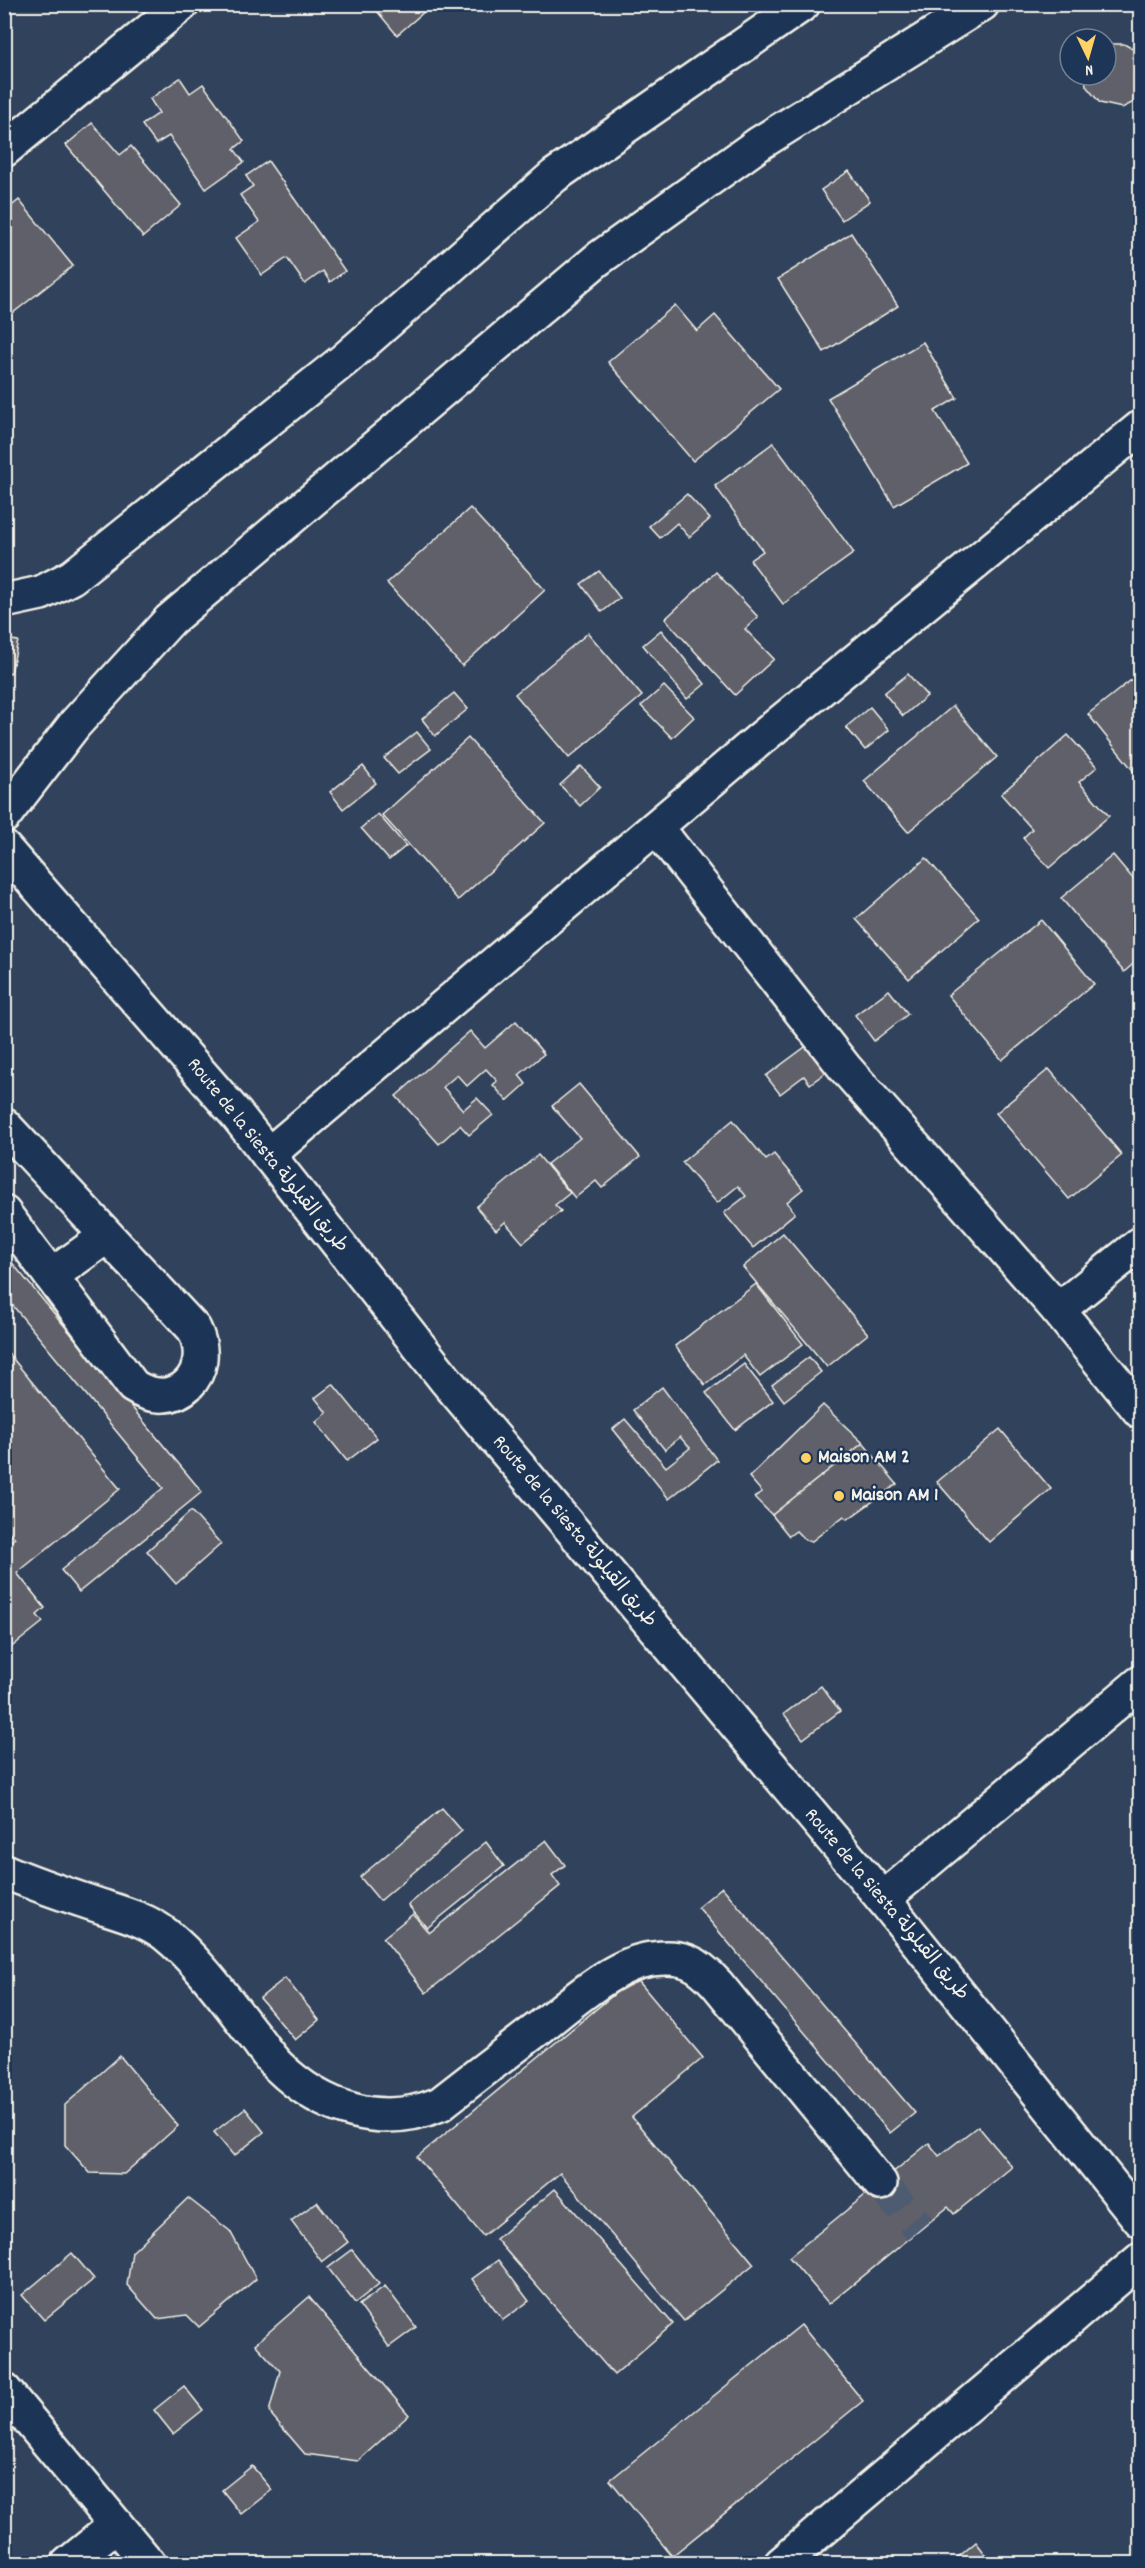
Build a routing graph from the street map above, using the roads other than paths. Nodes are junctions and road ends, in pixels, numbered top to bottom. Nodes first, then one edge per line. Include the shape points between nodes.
1 (182, 4) edge
2 (803, 4) edge
3 (982, 4) edge
4 (4, 150) edge
5 (1140, 428) edge
6 (4, 601) edge
7 (4, 816) edge
8 (657, 828) junction
9 (4, 848) edge
10 (4, 1125) edge
11 (268, 1155) junction
12 (4, 1213) edge
13 (107, 1236) junction
14 (1140, 1244) edge
15 (51, 1276) junction
16 (1058, 1310) junction
17 (1140, 1411) edge
18 (1140, 1683) edge
19 (4, 1871) edge
20 (883, 1899) junction
21 (880, 2182) tunnel mouth
22 (1140, 2220) edge
23 (1140, 2260) edge
24 (4, 2391) edge
25 (116, 2525) junction
26 (68, 2564) edge
27 (149, 2564) edge
28 (781, 2564) edge

1 - 4 street
2 - 6 street via 554,176 344,360 72,577 40,593
3 - 7 street via 760,143 598,259 170,620 75,724
5 - 8 street via 769,731
8 - 11 street
8 - 16 street via 846,1068
9 - 11 street, Route de la Siesta طريق القيلولة
10 - 13 street
11 - 20 street, Route de la Siesta طريق القيلولة via 445,1379
12 - 15 street
13 - 15 street
13 - 15 street via 194,1329 200,1341 200,1360 196,1375 185,1388 156,1396 133,1386
14 - 16 street
16 - 17 street
18 - 20 street
19 - 21 street via 129,1916 165,1934 210,1981 277,2065 328,2102 374,2115 420,2113 440,2104 627,1965 651,1959 690,1962 701,1967 717,1984
20 - 22 street, Route de la Siesta طريق القيلولة
23 - 28 street
24 - 25 street
25 - 26 street
25 - 27 street

